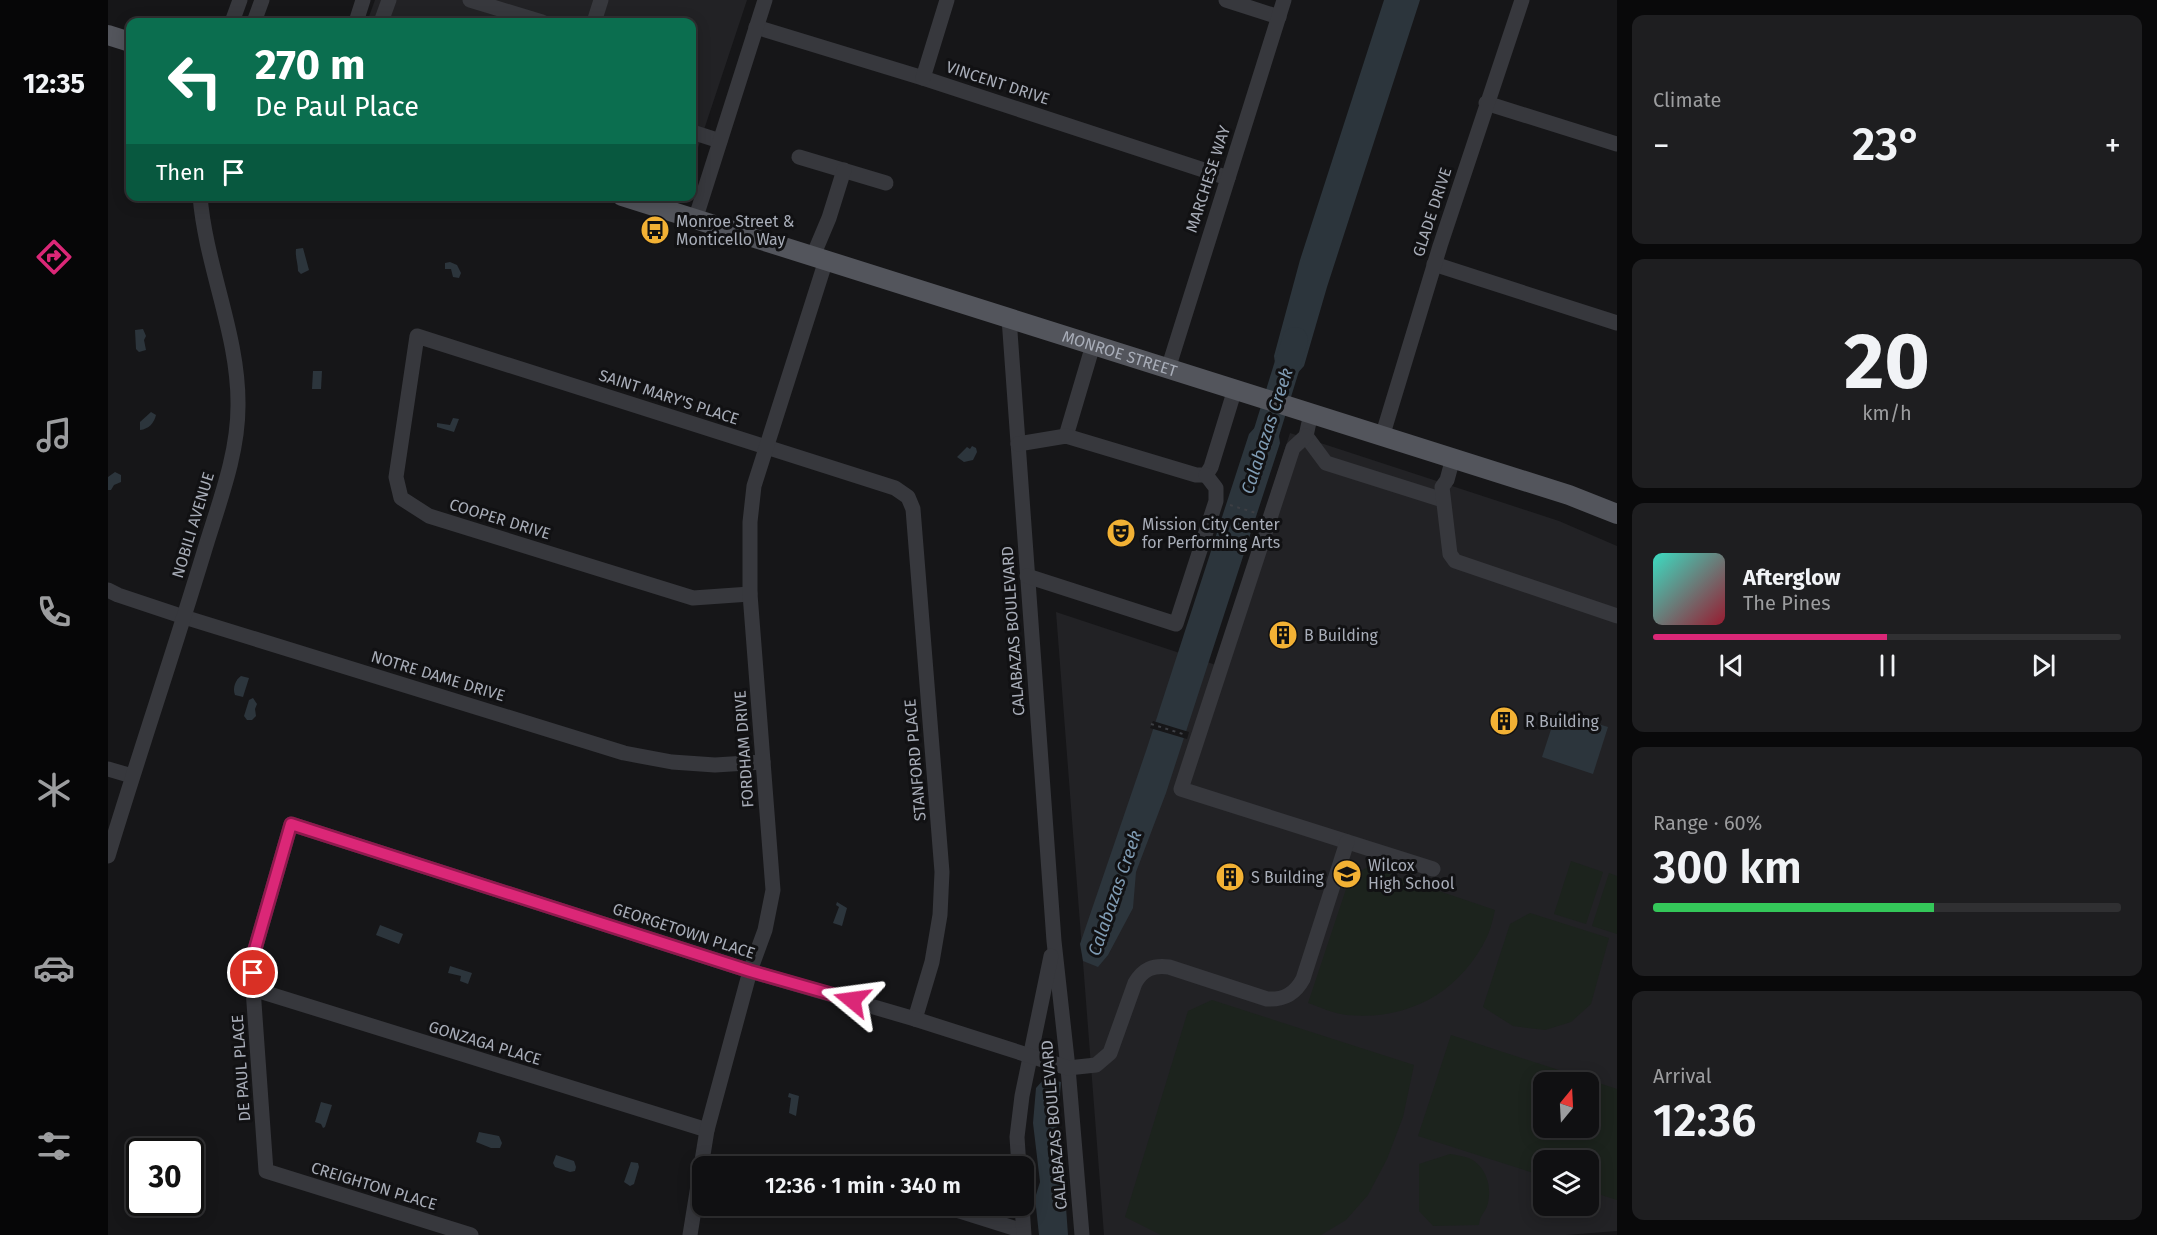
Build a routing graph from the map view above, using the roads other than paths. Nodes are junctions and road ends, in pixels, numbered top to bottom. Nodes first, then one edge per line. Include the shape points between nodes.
1 (240, 0) edge
2 (262, 0) edge
3 (363, 0) edge
4 (389, 0) edge
5 (470, 0) edge
6 (601, 0) edge
7 (765, 0) edge
8 (947, 0) edge
9 (1226, 0) edge
10 (1284, 0) edge
11 (1522, 0) edge
12 (1279, 16) junction
13 (233, 18) edge
14 (255, 18) edge
15 (357, 18) edge
16 (382, 18) edge
17 (529, 18) edge
18 (595, 18) edge
19 (756, 27) junction
20 (108, 35) edge
21 (126, 41) edge
22 (923, 78) junction
23 (1486, 103) junction
24 (696, 133) edge
25 (720, 141) junction
26 (1617, 144) edge
27 (800, 157) dead end
28 (844, 170) junction
29 (1228, 178) junction
30 (886, 183) dead end
31 (201, 201) edge
32 (637, 201) edge
33 (695, 220) junction
34 (819, 258) junction
35 (1434, 264) junction
36 (1009, 318) junction
37 (1617, 323) edge
38 (417, 336) joint
39 (1093, 345) junction
40 (1168, 369) junction
41 (1236, 389) junction
42 (1311, 413) junction
43 (1065, 436) junction
44 (1306, 436) junction
45 (1382, 436) junction
46 (1018, 444) junction
47 (766, 447) junction
48 (1453, 458) junction
49 (1206, 475) junction
50 (908, 497) joint
51 (1443, 500) junction
52 (1617, 514) edge
53 (1027, 576) junction
54 (108, 590) edge
55 (750, 594) junction
56 (184, 616) junction
57 (1617, 616) edge
58 (763, 762) junction
59 (108, 769) edge
60 (132, 776) junction
61 (291, 824) joint
62 (1347, 842) junction
63 (108, 856) edge
64 (1433, 869) dead end
65 (1054, 941) junction
66 (750, 971) junction
67 (253, 989) junction
68 (915, 1019) junction
69 (1031, 1057) junction
70 (1068, 1068) junction
71 (707, 1130) junction
72 (1018, 1156) edge
73 (266, 1172) joint
74 (974, 1216) edge
75 (1023, 1216) edge
76 (1024, 1233) edge
77 (471, 1235) edge
78 (690, 1235) edge
79 (1082, 1235) edge

1 - 13 street
2 - 14 street
3 - 15 street
4 - 16 street
5 - 17 street
6 - 18 street
7 - 19 street
8 - 22 street
9 - 12 street
10 - 12 street, MARCHESE WAY
11 - 23 street, GLADE DRIVE
12 - 29 street, MARCHESE WAY
19 - 22 street, VINCENT DRIVE
19 - 25 street
20 - 21 main road
22 - 29 street, VINCENT DRIVE
23 - 26 street
23 - 35 street, GLADE DRIVE
24 - 25 street
25 - 33 street
27 - 28 street
28 - 30 street
28 - 34 street, FORDHAM DRIVE
29 - 40 street, MARCHESE WAY
31 - 56 street, NOBILI AVENUE via 234,358 238,407 233,454
32 - 33 main road, MONROE STREET
33 - 34 main road, MONROE STREET
34 - 36 main road, MONROE STREET
34 - 47 street, FORDHAM DRIVE
35 - 37 street
35 - 45 street, GLADE DRIVE
36 - 39 main road, MONROE STREET
36 - 46 street, CALABAZAS BOULEVARD
38 - 47 street, SAINT MARY'S PLACE
38 - 55 street, COOPER DRIVE via 396,477 401,498 429,516 693,598
39 - 40 main road, MONROE STREET
39 - 43 street
40 - 41 main road, MONROE STREET
41 - 42 main road, MONROE STREET
41 - 49 street
42 - 44 street
42 - 45 main road, MONROE STREET
43 - 46 street
43 - 49 street
44 - 51 street via 1326,463
44 - 62 street via 1293,448 1181,789
45 - 48 main road, MONROE STREET
46 - 53 street, CALABAZAS BOULEVARD
47 - 50 street, SAINT MARY'S PLACE via 895,488
47 - 55 street, FORDHAM DRIVE via 754,486
48 - 51 street via 1442,488
48 - 52 main road, MONROE STREET
49 - 53 street via 1216,488 1216,501 1176,624
50 - 68 street, STANFORD PLACE via 913,509 942,872 932,962
51 - 57 street via 1450,554 1455,561
53 - 65 street, CALABAZAS BOULEVARD
54 - 56 street, NOTRE DAME DRIVE
55 - 58 street, FORDHAM DRIVE
56 - 58 street, NOTRE DAME DRIVE via 624,753 715,765
56 - 60 street, NOBILI AVENUE
58 - 66 street, FORDHAM DRIVE via 773,890 765,930
59 - 60 street
60 - 63 street, NOBILI AVENUE
61 - 66 street, GEORGETOWN PLACE
61 - 67 street, DE PAUL PLACE via 253,956
62 - 64 street
62 - 70 street via 1303,979 1294,992 1277,1000 1267,999 1169,967 1149,968 1135,983 1110,1053 1096,1065
65 - 69 street, CALABAZAS BOULEVARD
65 - 70 street, CALABAZAS BOULEVARD
66 - 68 street, GEORGETOWN PLACE
66 - 71 street, FORDHAM DRIVE
67 - 71 street, GONZAGA PLACE
67 - 73 street, DE PAUL PLACE
68 - 69 street, GEORGETOWN PLACE
69 - 70 street, GEORGETOWN PLACE
69 - 72 street, CALABAZAS BOULEVARD via 1022,1096
70 - 79 street, CALABAZAS BOULEVARD
71 - 78 street, FORDHAM DRIVE
73 - 77 street, CREIGHTON PLACE
74 - 76 street
75 - 76 street

